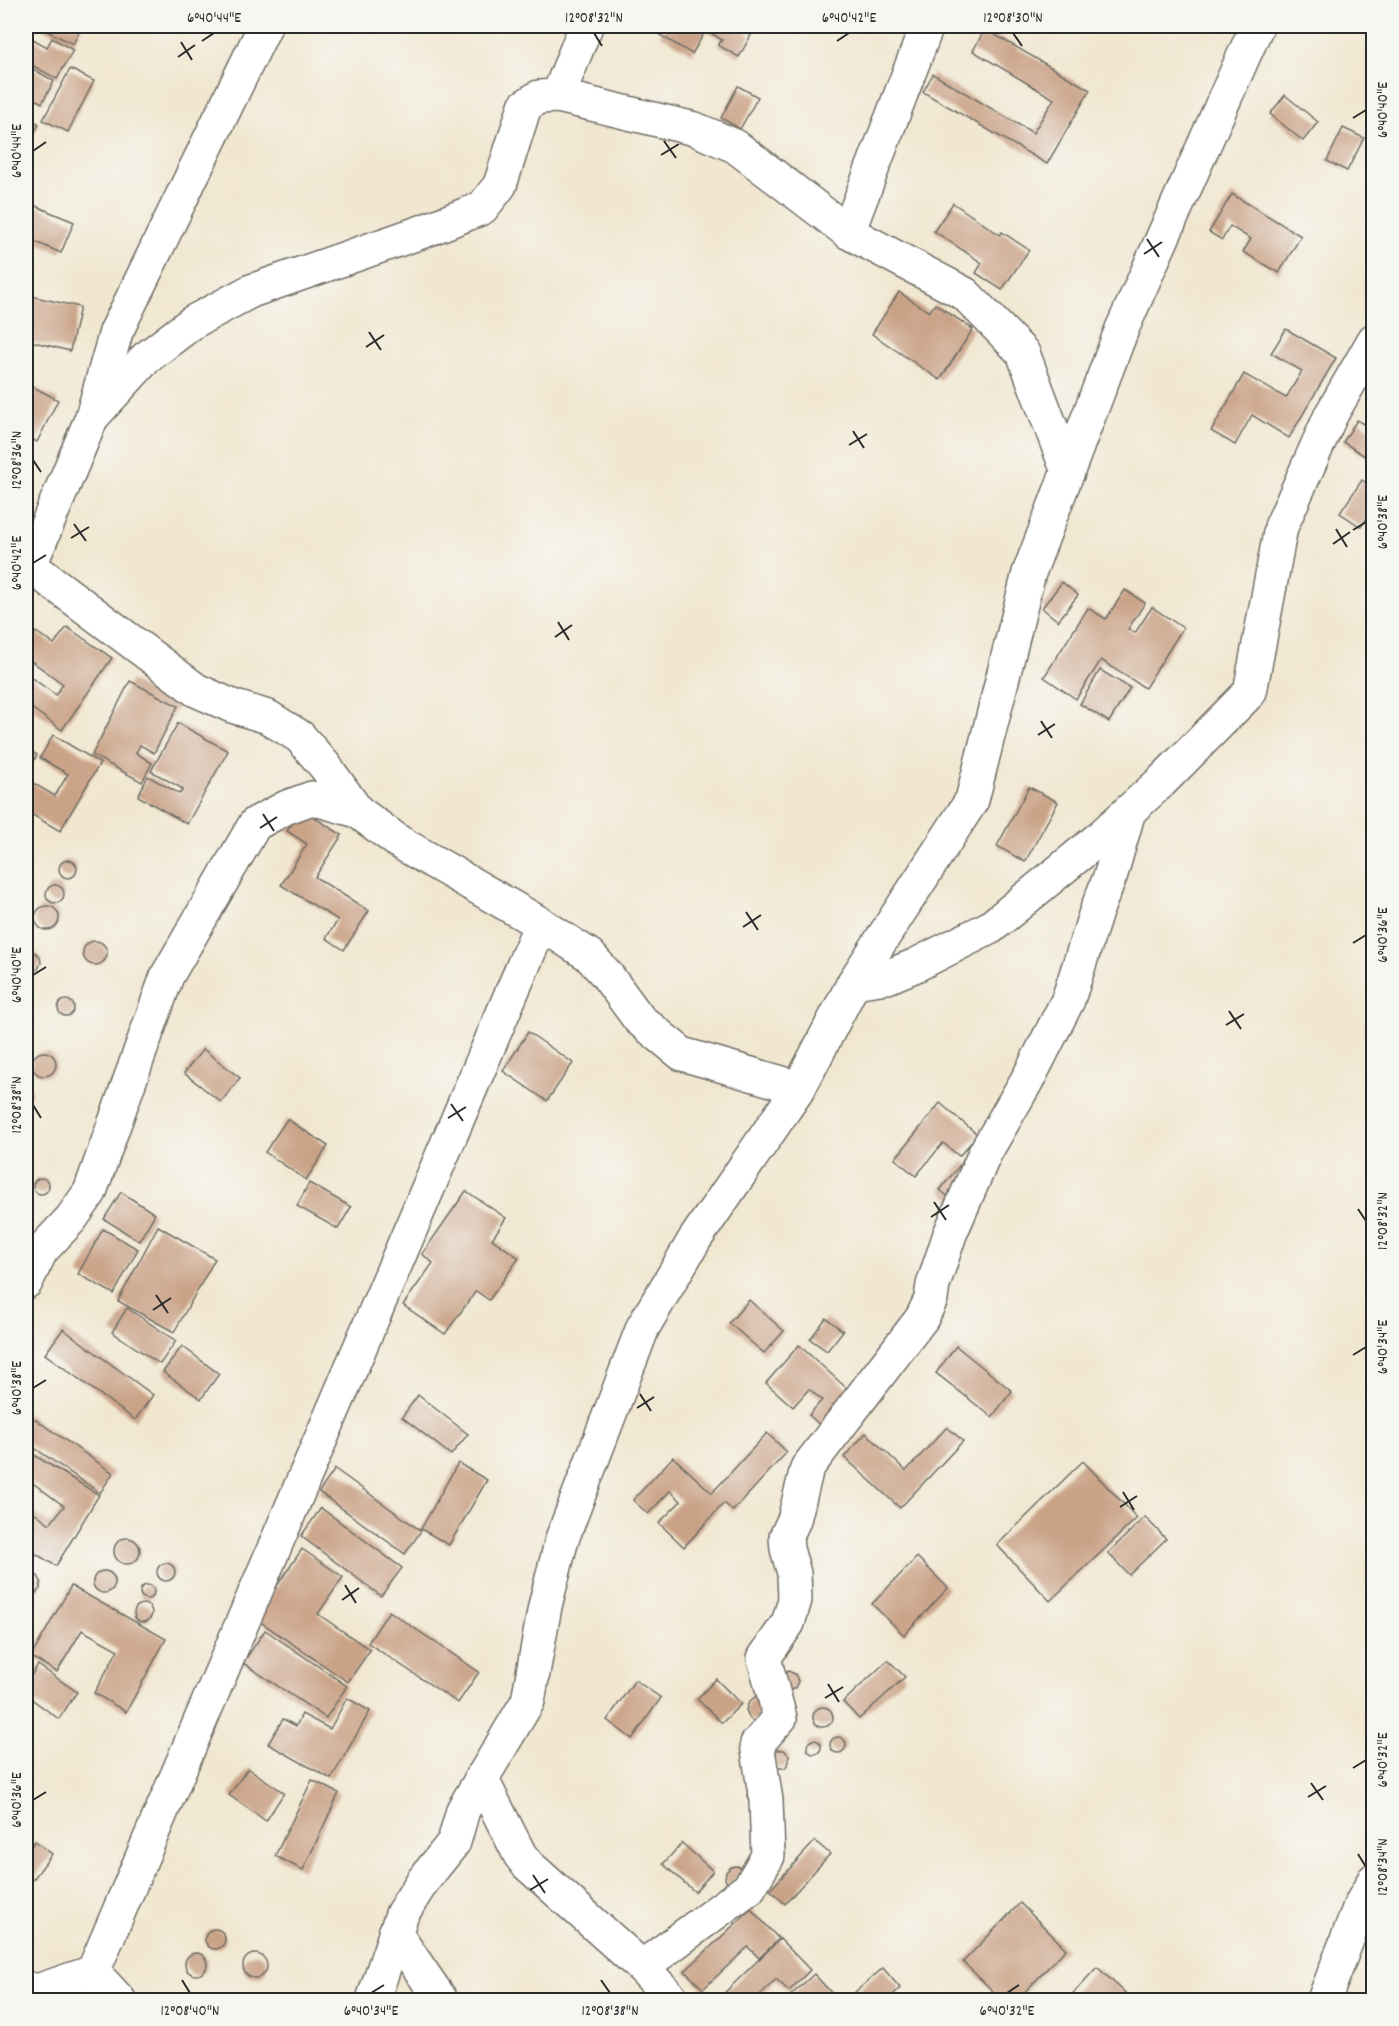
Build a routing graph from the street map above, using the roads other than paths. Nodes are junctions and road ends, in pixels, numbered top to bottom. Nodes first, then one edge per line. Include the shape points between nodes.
1 (265, 26) edge
2 (586, 26) edge
3 (927, 26) edge
4 (1257, 26) edge
5 (558, 96) junction
6 (848, 232) junction
7 (1374, 340) edge
8 (92, 417) junction
9 (1068, 472) junction
10 (27, 570) edge
11 (357, 811) junction
12 (1129, 811) junction
13 (541, 924) junction
14 (854, 982) junction
15 (799, 1088) junction
16 (26, 1282) edge
17 (481, 1778) junction
18 (1374, 1880) edge
19 (394, 1933) junction
20 (642, 1967) junction
21 (93, 1972) junction
22 (26, 1988) edge
23 (119, 2001) edge
24 (373, 2001) edge
25 (441, 2001) edge
26 (673, 2001) edge
27 (1324, 2001) edge

1 - 8 street via 116,332
2 - 5 street
3 - 6 street
4 - 9 street via 1122,329
5 - 6 street via 695,129 735,146
5 - 8 street via 539,97 525,106 500,184 482,208 251,291 193,322 146,358
6 - 9 street via 964,294 1023,353
7 - 12 street via 1331,415 1281,527 1250,692
8 - 10 street
9 - 14 street via 1029,573 972,801
10 - 11 street via 196,690 268,717 300,737
11 - 13 street via 399,842
11 - 16 street via 312,798 255,824 167,976 90,1192 41,1251
12 - 14 street via 991,927 887,977
12 - 20 street via 1068,1000 986,1153 950,1234 922,1318 807,1468 786,1537 795,1600 788,1623 764,1658 780,1718 757,1744 766,1800 768,1856 749,1888
13 - 15 street via 589,955 639,1019 682,1054
13 - 21 street
14 - 15 street
15 - 17 street via 695,1239 643,1327 562,1539 528,1701
17 - 19 street via 463,1810 454,1842 422,1882
17 - 20 street via 526,1864
18 - 27 street via 1360,1906
19 - 24 street
19 - 25 street
20 - 26 street
21 - 22 street via 37,1991
21 - 23 street

